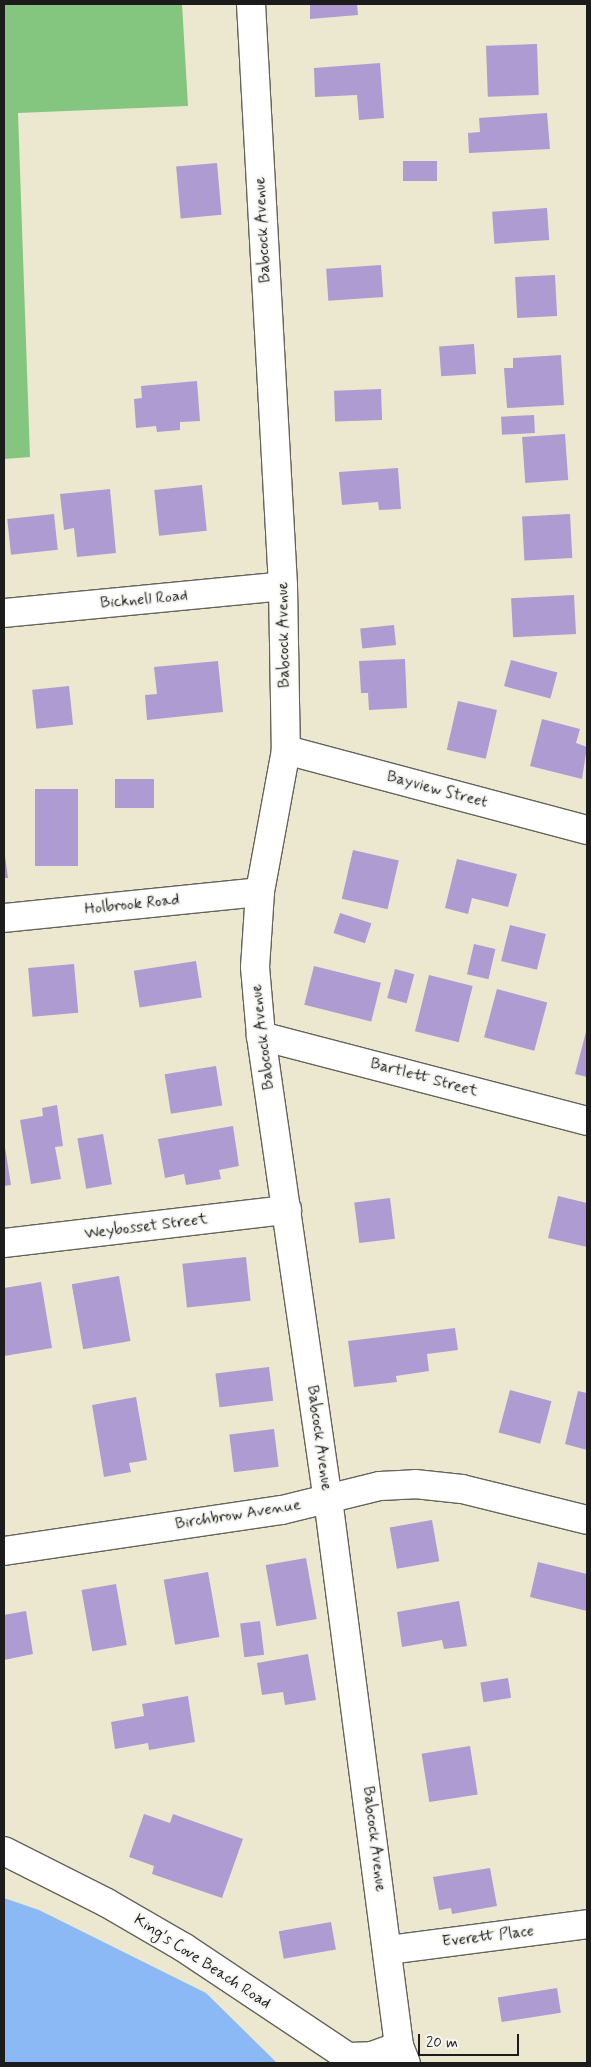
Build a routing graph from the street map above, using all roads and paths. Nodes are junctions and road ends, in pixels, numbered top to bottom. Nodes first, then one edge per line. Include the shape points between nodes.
1 (251, 4) edge
2 (283, 586) junction
3 (4, 613) edge
4 (286, 750) junction
5 (587, 830) edge
6 (260, 892) junction
7 (4, 918) edge
8 (261, 1036) junction
9 (587, 1121) edge
10 (287, 1210) junction
11 (4, 1243) edge
12 (328, 1498) junction
13 (587, 1520) edge
14 (4, 1551) edge
15 (4, 1851) edge
16 (587, 1924) edge
17 (388, 1950) junction
18 (403, 2054) edge

1 - 2 street, Babcock Avenue
2 - 3 street, Bicknell Road
2 - 4 street, Babcock Avenue
4 - 5 street, Bayview Street
4 - 6 street, Babcock Avenue
6 - 7 street, Holbrook Road
6 - 8 street, Babcock Avenue via 255,967
8 - 9 street, Bartlett Street
8 - 10 street, Babcock Avenue
10 - 11 street, Weybosset Street
10 - 12 street, Babcock Avenue
12 - 13 street, Birchbrow Avenue via 380,1486 415,1484 462,1489
12 - 14 street, Birchbrow Avenue via 282,1510
12 - 17 street, Babcock Avenue
15 - 18 street, King's Cove Beach Road via 107,1903 183,1947 342,2054 358,2058
16 - 17 street, Everett Place
17 - 18 street, Babcock Avenue

